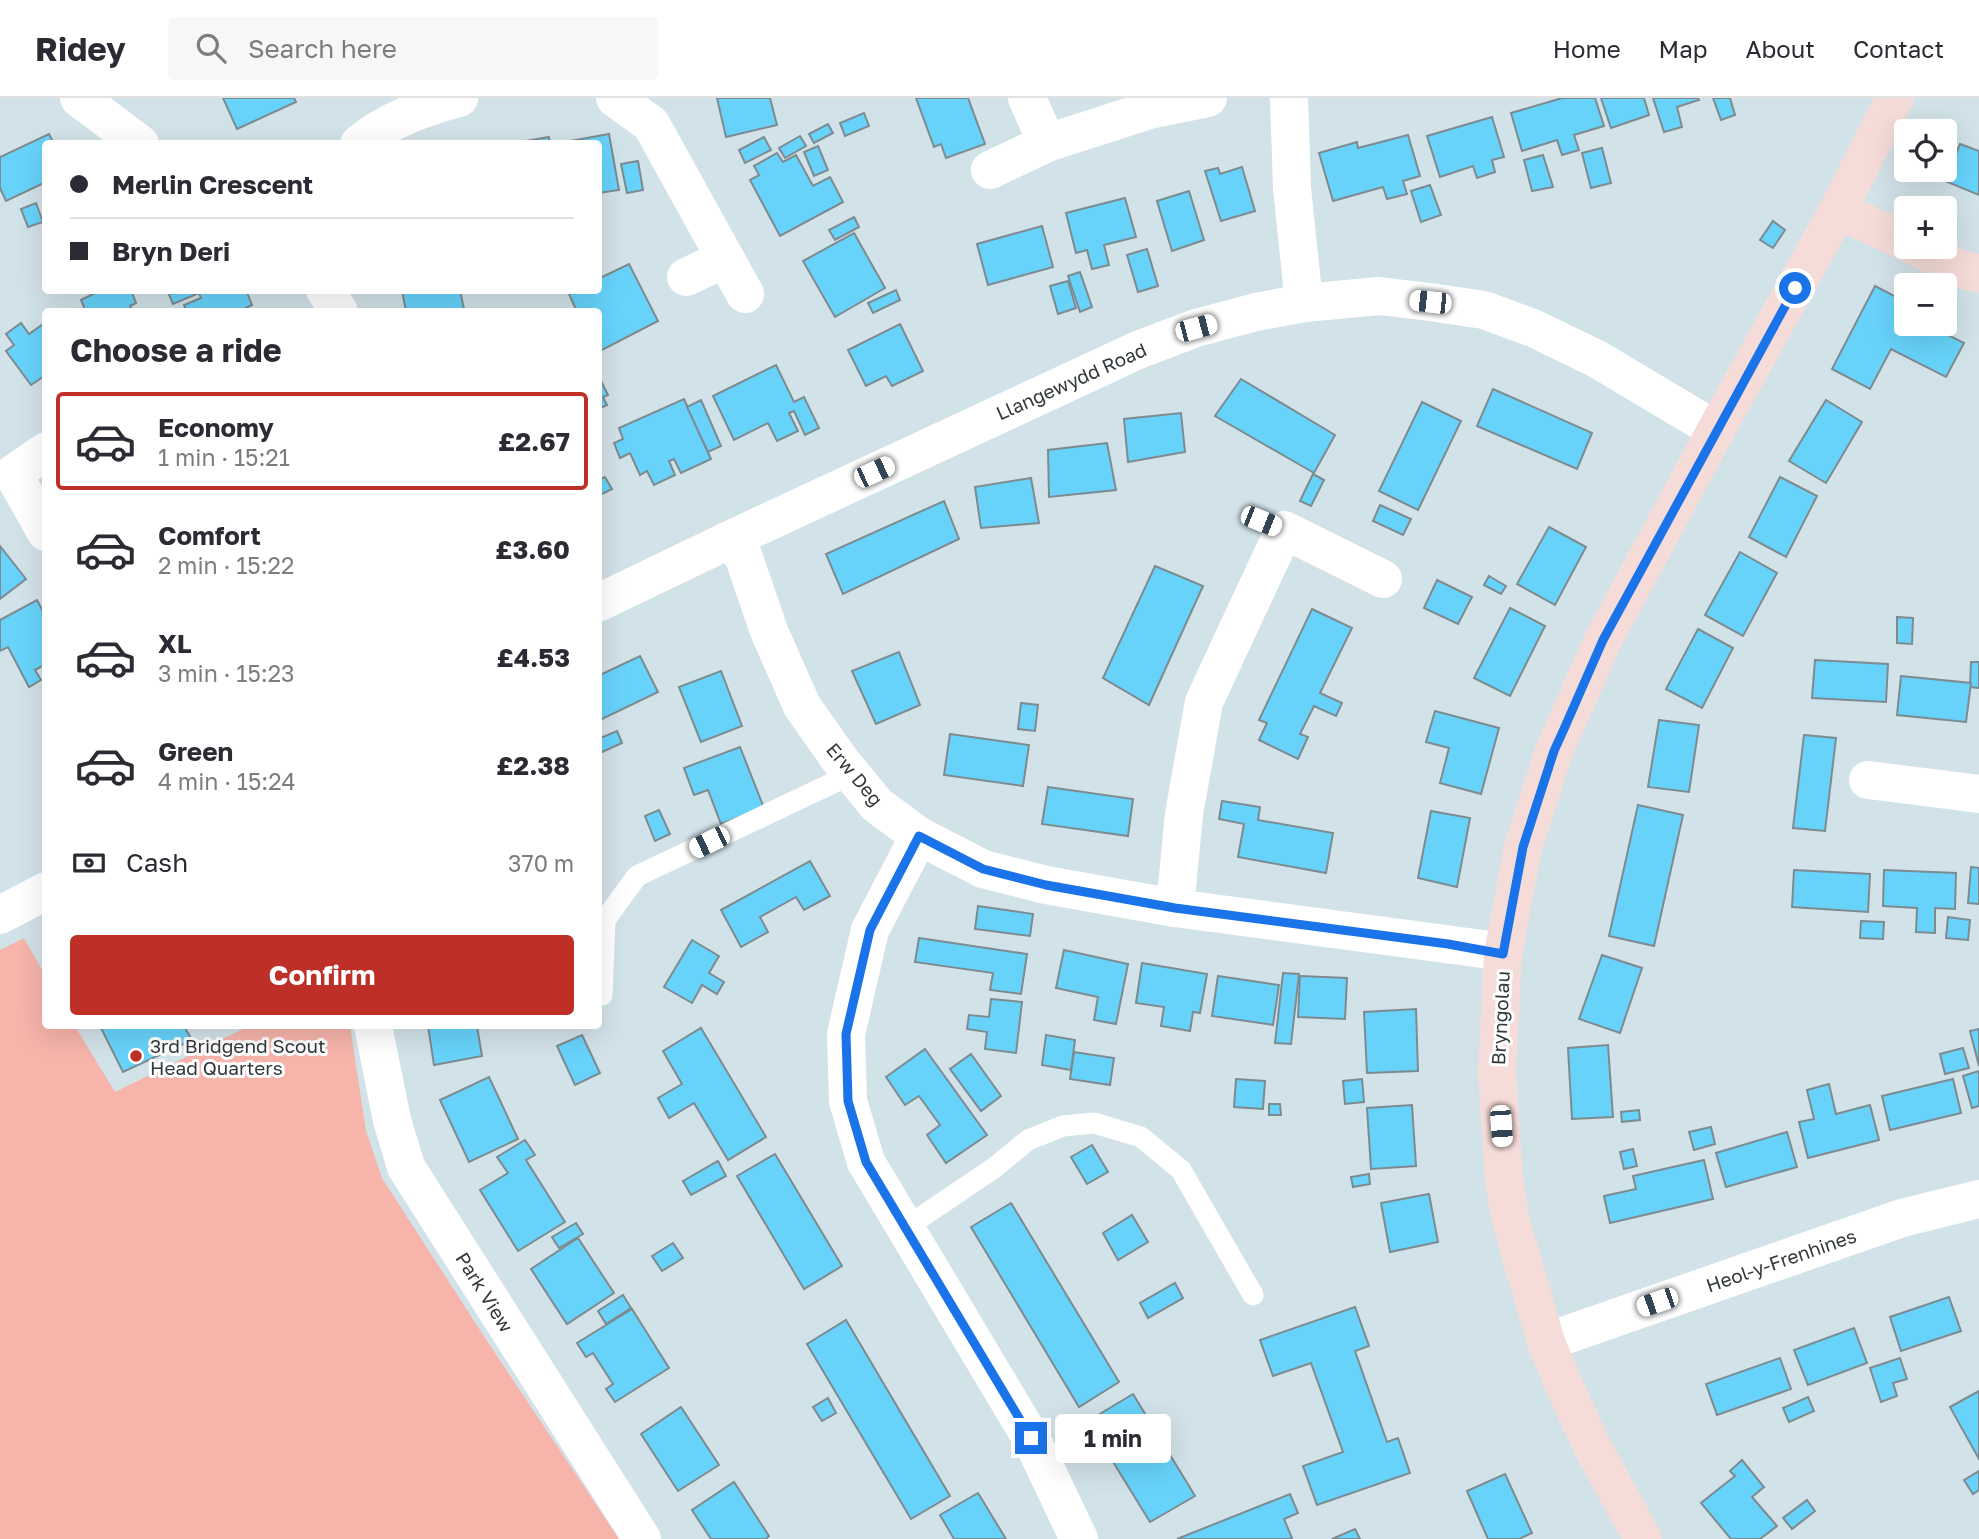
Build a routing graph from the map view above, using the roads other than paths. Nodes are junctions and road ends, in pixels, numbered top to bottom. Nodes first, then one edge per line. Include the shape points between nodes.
1 (79, 98) edge
2 (459, 98) edge
3 (615, 98) edge
4 (1027, 98) edge
5 (1208, 98) edge
6 (1289, 98) edge
7 (1895, 98) edge
8 (135, 140) edge
9 (363, 140) edge
10 (1047, 143) junction
11 (990, 170) dead end
12 (1838, 210) junction
13 (1894, 236) edge
14 (725, 259) junction
15 (1940, 259) edge
16 (1979, 274) edge
17 (686, 277) dead end
18 (745, 294) dead end
19 (1304, 303) junction
20 (1716, 430) junction
21 (42, 452) edge
22 (7, 468) edge
23 (42, 525) edge
24 (727, 541) junction
25 (1383, 579) dead end
26 (602, 601) edge
27 (852, 774) junction
28 (1868, 780) dead end
29 (1979, 794) edge
30 (919, 836) junction
31 (42, 893) edge
32 (1175, 908) junction
33 (0, 915) edge
34 (1503, 954) junction
35 (602, 995) dead end
36 (374, 1029) edge
37 (1979, 1199) edge
38 (905, 1228) junction
39 (1253, 1295) dead end
40 (1546, 1342) junction
41 (642, 1539) edge
42 (1079, 1539) edge
43 (1643, 1539) edge

1 - 8 street
2 - 9 street via 374,130
3 - 14 street via 651,124
4 - 10 street
5 - 10 street via 1153,109
6 - 19 street via 1292,188
7 - 12 street, Bryngolau
10 - 11 street
12 - 13 street
12 - 20 street, Bryngolau
14 - 17 street
14 - 18 street
15 - 16 street
19 - 20 street, Llangewydd Road via 1379,296 1484,310 1597,359
19 - 24 street, Llangewydd Road via 1196,328 1138,350
20 - 34 street, Bryngolau via 1603,640 1554,751 1523,847
21 - 22 street
22 - 23 street
24 - 26 street, Llangewydd Road
24 - 27 street, Erw Deg via 743,555 802,706
25 - 32 street via 1273,525 1204,702 1184,814
27 - 30 street, Erw Deg via 877,805
27 - 35 lane via 637,876 605,920
28 - 29 street
30 - 32 street, Erw Deg via 983,869
30 - 38 street via 870,930 846,1034 848,1101 866,1162
31 - 33 street
32 - 34 street, Erw Deg
34 - 40 street, Bryngolau via 1497,1072 1504,1180 1511,1222
36 - 41 street, Park View via 406,1167
37 - 40 street, Heol-y-Frenhines via 1902,1218
38 - 39 lane via 1028,1140 1063,1126 1094,1123 1141,1137 1181,1170
38 - 42 street via 1031,1438
40 - 43 street, Bryngolau via 1593,1448

